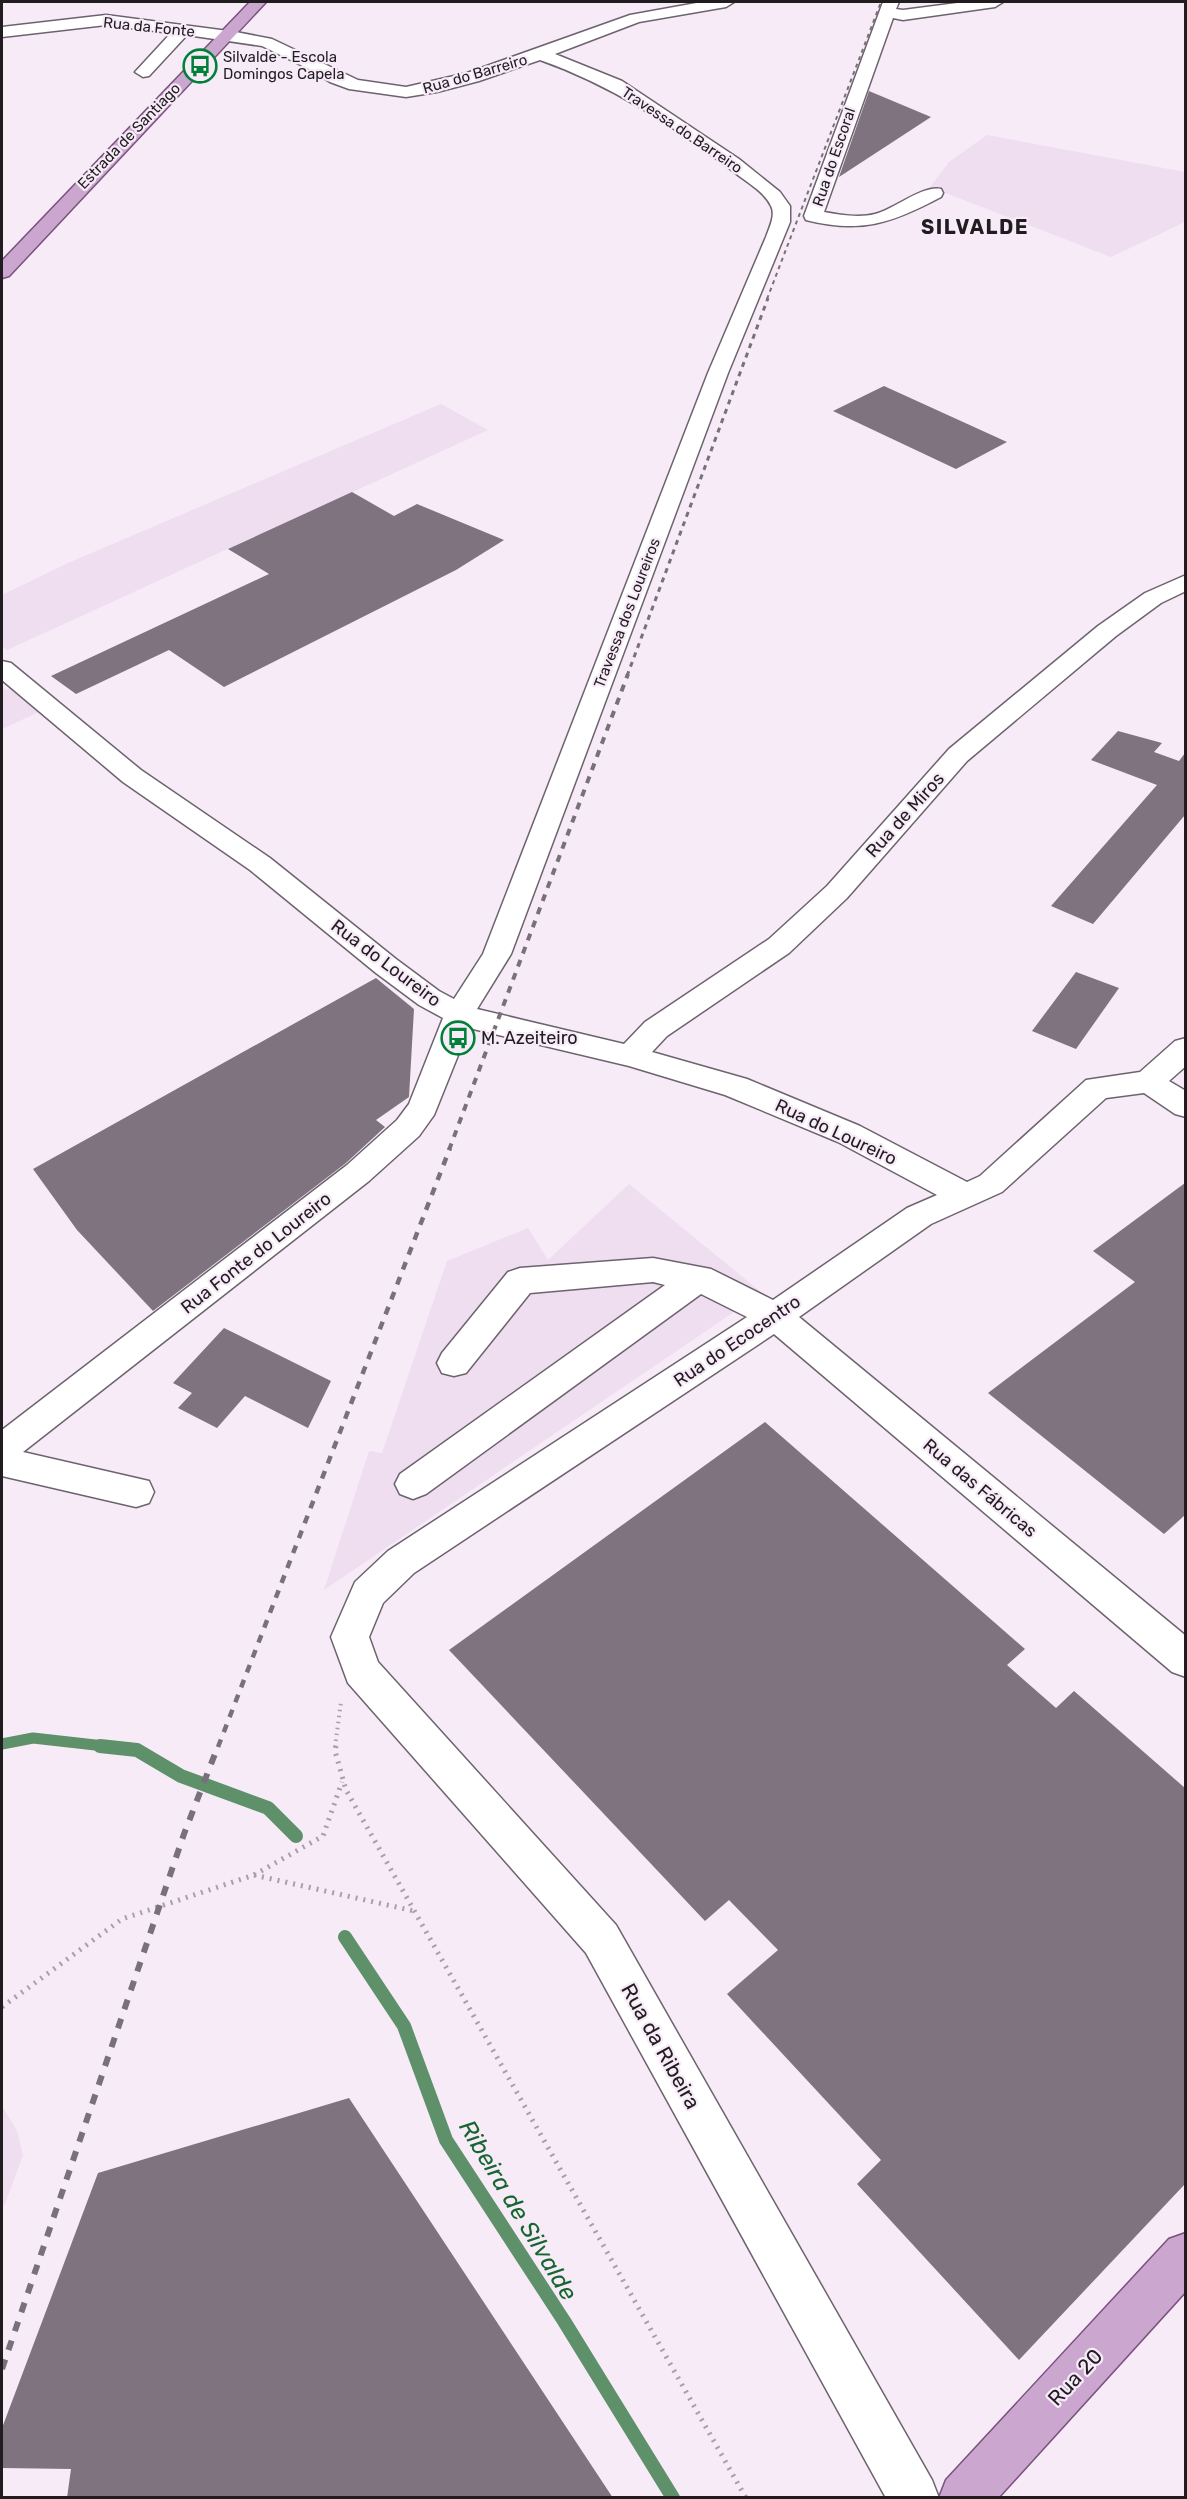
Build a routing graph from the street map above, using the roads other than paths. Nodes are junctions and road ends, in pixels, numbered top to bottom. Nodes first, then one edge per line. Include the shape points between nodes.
1 (258, 2) edge
2 (726, 2) edge
3 (995, 2) edge
4 (65, 7) dead end
5 (894, 10) edge
6 (86, 22) junction
7 (943, 27) dead end
8 (183, 30) junction
9 (2, 32) edge
10 (225, 36) junction
11 (540, 54) junction
12 (142, 72) dead end
13 (934, 193) dead end
14 (782, 206) joint
15 (4, 264) edge
16 (1185, 582) edge
17 (2, 668) edge
18 (459, 1014) junction
19 (1185, 1048) edge
20 (631, 1056) junction
21 (1149, 1082) junction
22 (1185, 1106) edge
23 (965, 1195) junction
24 (699, 1278) junction
25 (775, 1316) junction
26 (454, 1362) dead end
27 (2, 1449) edge
28 (2, 1462) edge
29 (413, 1484) dead end
30 (136, 1492) dead end
31 (350, 1637) joint
32 (1185, 1660) edge
33 (1185, 2256) edge
34 (914, 2498) edge
35 (964, 2498) edge

1 - 10 main road, Estrada de Santiago
2 - 11 street, Rua do Barreiro via 636,18
3 - 5 street
4 - 6 street
5 - 7 street
5 - 13 street, Rua do Escoral via 813,216 868,222 888,218
6 - 8 street, Rua da Fonte via 160,18
6 - 9 street, Rua da Fonte
8 - 10 street, Rua da Fonte
8 - 12 street
10 - 11 street, Rua do Barreiro via 266,42 336,78 392,91 437,87
10 - 15 main road, Estrada de Santiago
11 - 14 street, Travessa do Barreiro via 596,75 651,106 764,186
14 - 18 street, Travessa dos Loureiros via 776,237 718,373 497,954
16 - 20 street, Rua de Miros via 1153,598 1107,631 967,747 837,892 779,946 656,1029
17 - 18 street, Rua do Loureiro via 132,776 260,864 429,998
18 - 20 street, Rua do Loureiro
18 - 27 street, Rua Fonte do Loureiro via 423,1107 408,1128 358,1173
19 - 21 street
20 - 23 street, Rua do Loureiro via 736,1087 786,1107 849,1134
21 - 22 street
21 - 23 street, Rua do Ecocentro via 1097,1088 991,1184
23 - 25 street, Rua do Ecocentro via 919,1216
24 - 25 street, Rua das Fábricas
24 - 26 street, Rua das Fábricas via 652,1270 520,1281
24 - 29 street
25 - 31 street, Rua do Ecocentro via 401,1562 368,1593
25 - 32 street, Rua das Fábricas
28 - 30 street
31 - 34 street, Rua da Ribeira via 362,1671 601,1939
33 - 35 main road, Rua 20

